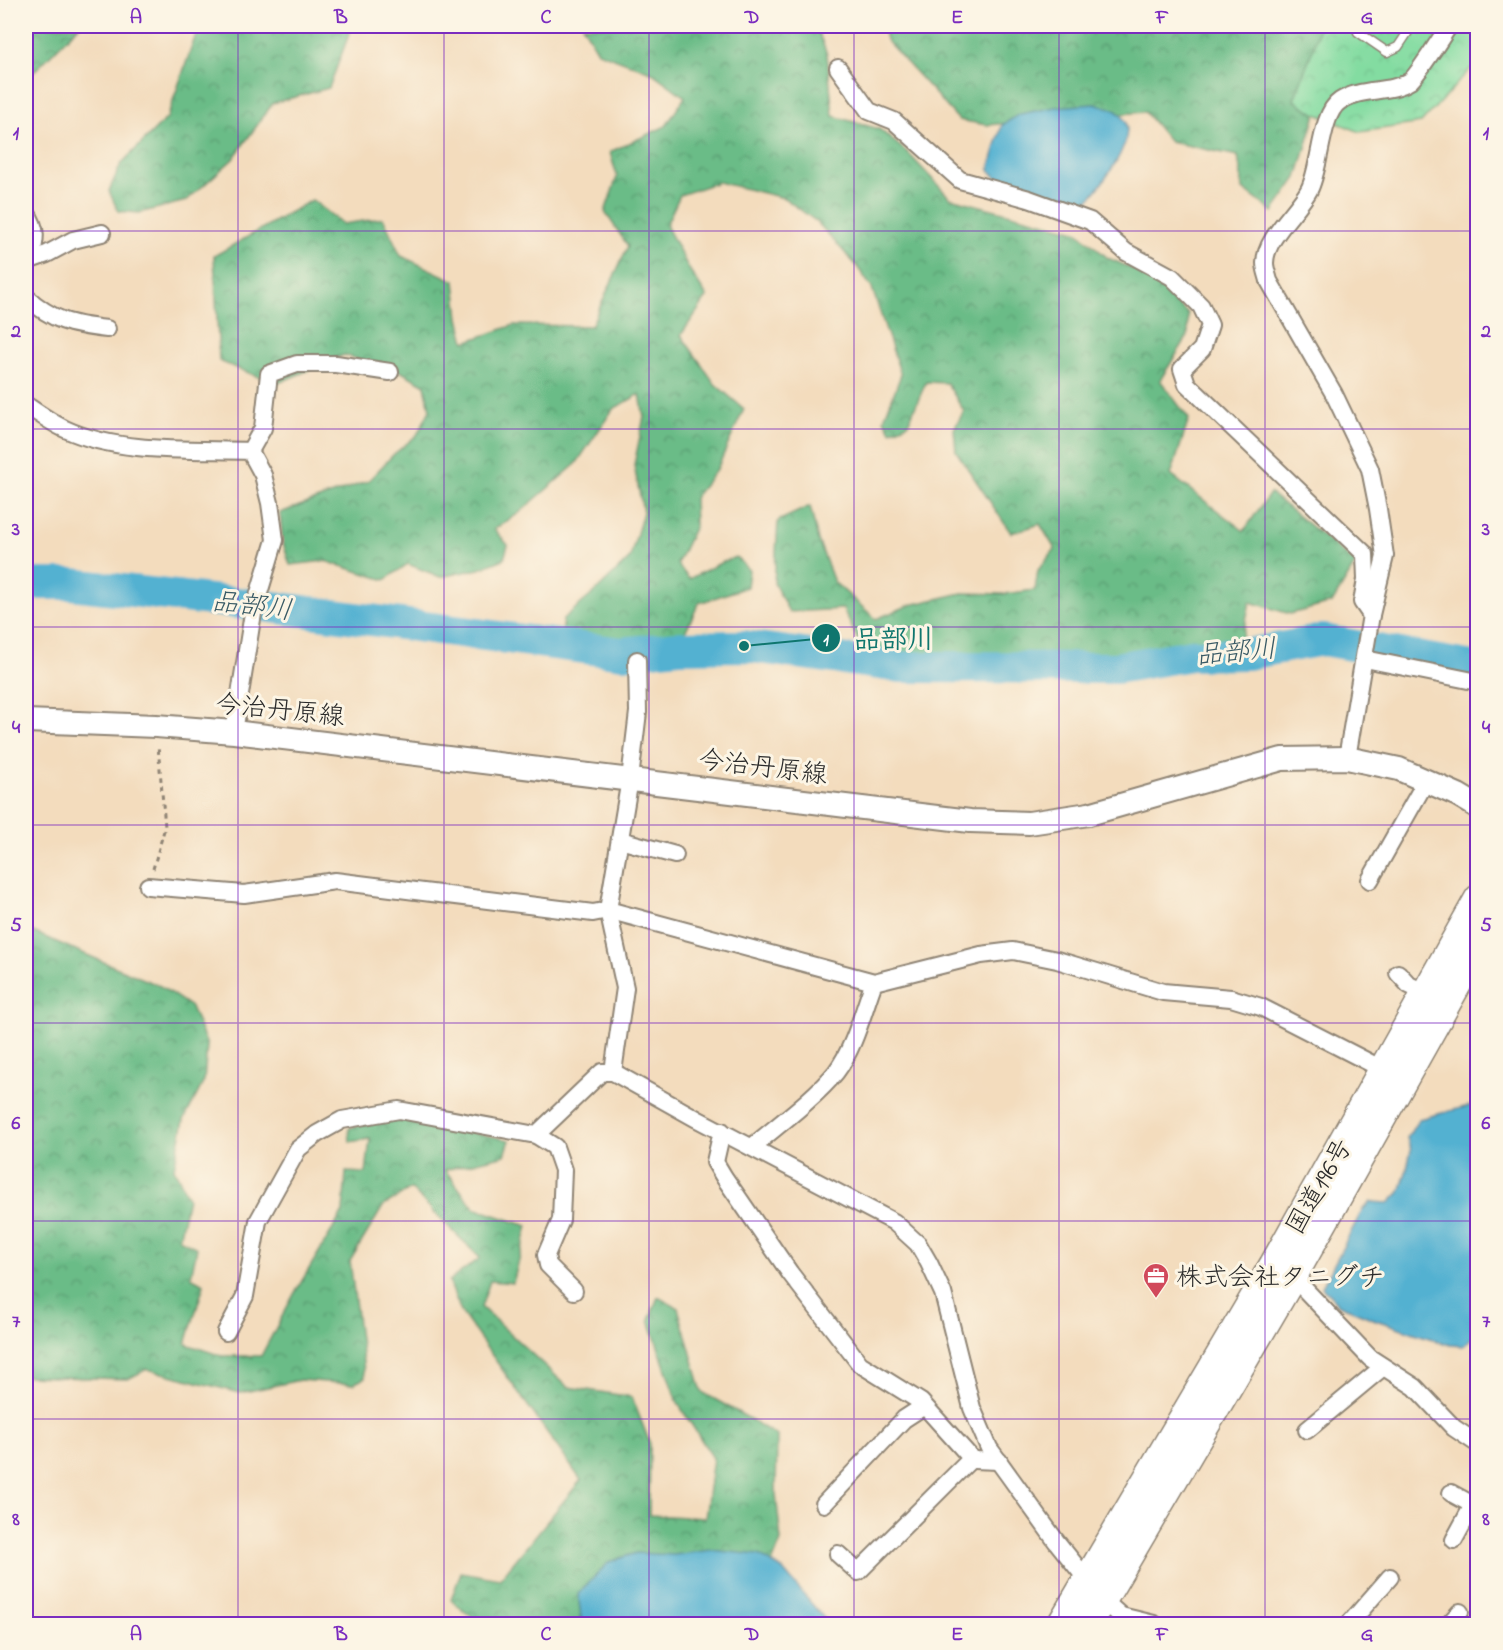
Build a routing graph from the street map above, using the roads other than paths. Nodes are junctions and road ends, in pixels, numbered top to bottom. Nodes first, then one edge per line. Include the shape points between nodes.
1 (1356, 26) edge
2 (1412, 26) edge
3 (1449, 26) edge
4 (838, 68) dead end
5 (26, 213) edge
6 (102, 233) dead end
7 (28, 262) edge
8 (26, 297) edge
9 (107, 329) dead end
10 (390, 372) dead end
11 (26, 405) edge
12 (250, 451) junction
13 (1371, 615) junction
14 (1365, 659) junction
15 (637, 660) dead end
16 (1478, 682) edge
17 (26, 721) edge
18 (234, 732) junction
19 (1347, 758) junction
20 (630, 780) junction
21 (1426, 781) junction
22 (1478, 807) edge
23 (620, 840) junction
24 (675, 855) dead end
25 (1370, 880) dead end
26 (148, 886) road end
27 (1478, 899) edge
28 (608, 910) junction
29 (1478, 948) edge
30 (1398, 973) dead end
31 (874, 982) junction
32 (1426, 993) junction
33 (1384, 1070) junction
34 (613, 1072) junction
35 (722, 1131) junction
36 (537, 1136) junction
37 (753, 1147) junction
38 (1283, 1271) junction
39 (574, 1291) dead end
40 (226, 1332) dead end
41 (1383, 1366) junction
42 (924, 1406) junction
43 (1307, 1430) dead end
44 (1478, 1444) edge
45 (972, 1458) junction
46 (999, 1461) junction
47 (1451, 1492) dead end
48 (824, 1504) dead end
49 (1475, 1506) edge
50 (1454, 1540) dead end
51 (838, 1554) dead end
52 (1390, 1577) dead end
53 (1096, 1591) junction
54 (1460, 1612) dead end
55 (1061, 1624) edge
56 (1089, 1624) edge
57 (1154, 1624) edge
58 (1349, 1624) edge
59 (1449, 1624) edge

1 - 2 lane via 1358,32 1387,52 1398,47
3 - 13 street via 1411,80 1338,101 1327,120 1310,189 1270,244 1265,263 1269,281 1334,394 1370,469 1385,556
4 - 13 street via 869,111 894,121 960,180 1090,221 1126,252 1172,277 1201,306 1210,325 1202,349 1182,369 1187,384 1365,554 1362,602
5 - 7 street via 34,224 35,243
6 - 7 street via 73,240
8 - 9 street via 60,321
10 - 12 street via 297,364 269,374 263,428
11 - 12 street via 66,429 112,443
12 - 18 street via 263,474 275,540 253,613
13 - 14 street
14 - 16 street
14 - 19 street
15 - 20 street via 638,712
17 - 18 main road, 今治丹原線
18 - 20 main road, 今治丹原線
19 - 20 main road, 今治丹原線 via 1282,759 1089,814 1029,823 970,820
19 - 21 main road, 今治丹原線 via 1399,769
20 - 23 street
21 - 22 main road, 今治丹原線
21 - 25 street
23 - 24 street
23 - 28 street
26 - 28 street via 244,894 335,881 593,913
27 - 32 highway, 国道196号
28 - 31 street
28 - 34 street via 625,988
29 - 38 highway, 国道196号
30 - 32 street via 1409,985
31 - 33 street via 981,955 1013,951 1163,992 1231,998 1261,1007
31 - 37 street via 851,1045 836,1072
32 - 33 highway, 国道196号
33 - 38 highway, 国道196号
34 - 35 street
34 - 36 street via 602,1072
35 - 37 street
35 - 42 street via 715,1162 790,1273 860,1364
36 - 39 street via 555,1147 563,1170 561,1220 546,1255 548,1264
36 - 40 street via 399,1110 342,1120 317,1134 298,1149 258,1221 245,1296
37 - 46 street via 894,1222 918,1244 943,1293 972,1408 989,1449
38 - 41 street via 1370,1358
38 - 53 highway, 国道196号
41 - 43 street
41 - 44 street via 1415,1387 1454,1428
42 - 45 street
42 - 48 street via 904,1419
45 - 46 street
45 - 51 street via 858,1572
46 - 53 street
47 - 49 street
49 - 50 street
52 - 58 street
53 - 55 highway, 国道196号
53 - 56 highway, 国道196号
53 - 57 street via 1121,1616
54 - 59 street

